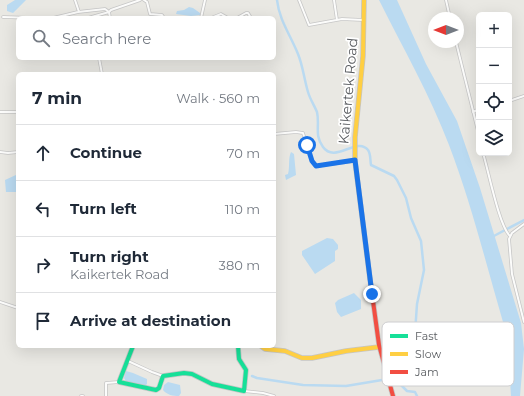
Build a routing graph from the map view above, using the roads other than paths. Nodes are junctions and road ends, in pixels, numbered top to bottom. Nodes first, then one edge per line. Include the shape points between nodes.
1 (75, 0) edge
2 (128, 0) edge
3 (140, 0) edge
4 (144, 0) edge
5 (205, 0) edge
6 (299, 0) edge
7 (334, 0) edge
8 (364, 0) edge
9 (446, 0) edge
10 (130, 3) junction
11 (79, 12) junction
12 (109, 12) junction
13 (449, 12) edge
14 (62, 16) edge
15 (95, 16) edge
16 (110, 16) edge
17 (163, 16) edge
18 (201, 16) edge
19 (241, 16) edge
20 (250, 16) edge
21 (3, 17) dead end
22 (16, 17) edge
23 (337, 20) junction
24 (364, 20) junction
25 (457, 48) edge
26 (99, 60) edge
27 (102, 72) edge
28 (524, 96) edge
29 (512, 100) edge
30 (476, 110) edge
31 (0, 112) edge
32 (16, 112) edge
33 (473, 112) junction
34 (476, 124) edge
35 (276, 134) edge
36 (0, 152) edge
37 (16, 152) edge
38 (485, 156) edge
39 (354, 158) junction
40 (524, 224) edge
41 (509, 235) junction
42 (0, 302) edge
43 (16, 307) edge
44 (524, 322) edge
45 (379, 347) junction
46 (131, 348) edge
47 (238, 348) edge
48 (264, 348) edge
49 (382, 358) edge
50 (128, 361) junction
51 (163, 376) junction
52 (119, 382) junction
53 (390, 386) edge
54 (244, 392) junction
55 (106, 396) edge
56 (274, 396) edge
57 (393, 396) edge

1 - 11 street
2 - 10 street
3 - 10 street
4 - 17 street via 150,14
5 - 18 street
6 - 23 street via 309,25
7 - 23 street
8 - 24 main road, Kaikertek Road
9 - 13 street
10 - 12 street
11 - 12 street via 105,9
11 - 14 street
12 - 15 street
12 - 16 street
19 - 20 street via 246,12
21 - 22 street
23 - 24 street
24 - 39 main road, Kaikertek Road
25 - 33 street
26 - 27 street
28 - 29 street
30 - 33 street
31 - 32 street
33 - 34 street
35 - 39 street via 303,133 316,166
36 - 37 street
38 - 41 street via 490,184 503,225
39 - 45 main road, Kaikertek Road
40 - 41 street
41 - 44 street via 512,274
42 - 43 street
45 - 48 main road via 312,358 302,358 285,351
45 - 49 main road, Kaikertek Road
46 - 50 main road
47 - 54 main road via 241,365 246,370
50 - 51 street
50 - 52 main road
51 - 52 main road via 156,390
51 - 54 main road via 192,374 212,384
52 - 55 street via 106,383
53 - 57 main road, Kaikertek Road
54 - 56 street

